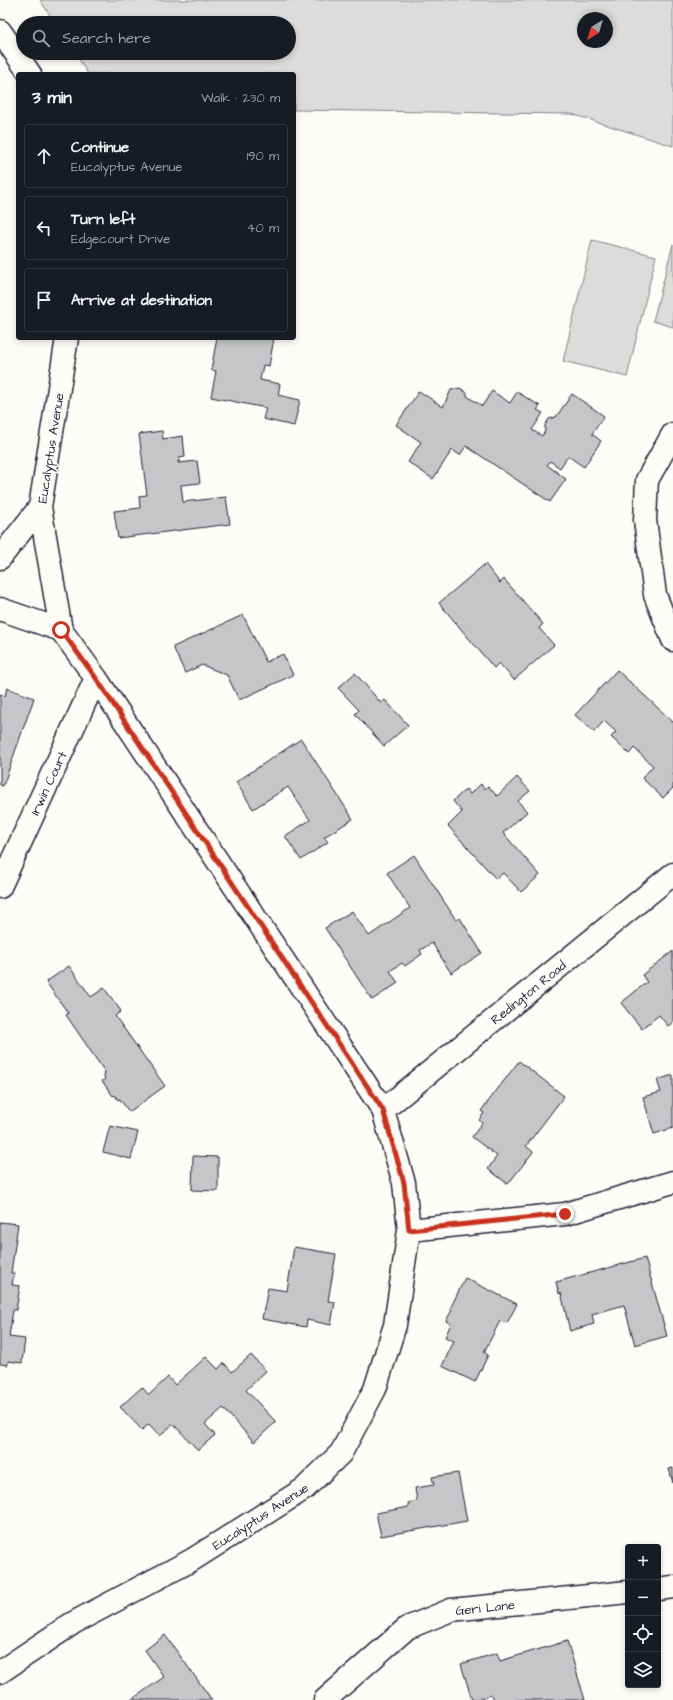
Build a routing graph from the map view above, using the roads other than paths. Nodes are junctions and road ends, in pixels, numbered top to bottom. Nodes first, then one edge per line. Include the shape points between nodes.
1 (0, 31) edge
2 (16, 54) edge
3 (20, 60) edge
4 (29, 72) edge
5 (66, 340) edge
6 (673, 434) edge
7 (40, 507) junction
8 (0, 558) edge
9 (0, 610) edge
10 (61, 630) junction
11 (673, 640) edge
12 (96, 678) junction
13 (673, 874) edge
14 (0, 887) edge
15 (383, 1110) junction
16 (673, 1182) edge
17 (409, 1230) junction
18 (673, 1587) edge
19 (661, 1588) edge
20 (625, 1592) edge
21 (0, 1672) edge
22 (325, 1700) edge

1 - 2 street
3 - 4 street
5 - 7 street, Eucalyptus Avenue
6 - 11 street via 648,480 645,520 656,595
7 - 8 street
7 - 10 street, Eucalyptus Avenue
9 - 10 street
10 - 12 street, Eucalyptus Avenue
12 - 14 street, Irwin Court
12 - 15 street, Eucalyptus Avenue
13 - 15 street, Redington Road
15 - 17 street, Eucalyptus Avenue via 404,1183
16 - 17 street via 565,1214
17 - 21 street, Eucalyptus Avenue via 395,1325 374,1389 341,1453 304,1489 192,1560 73,1623
18 - 19 street
20 - 22 street, Geri Lane via 451,1610 407,1628

